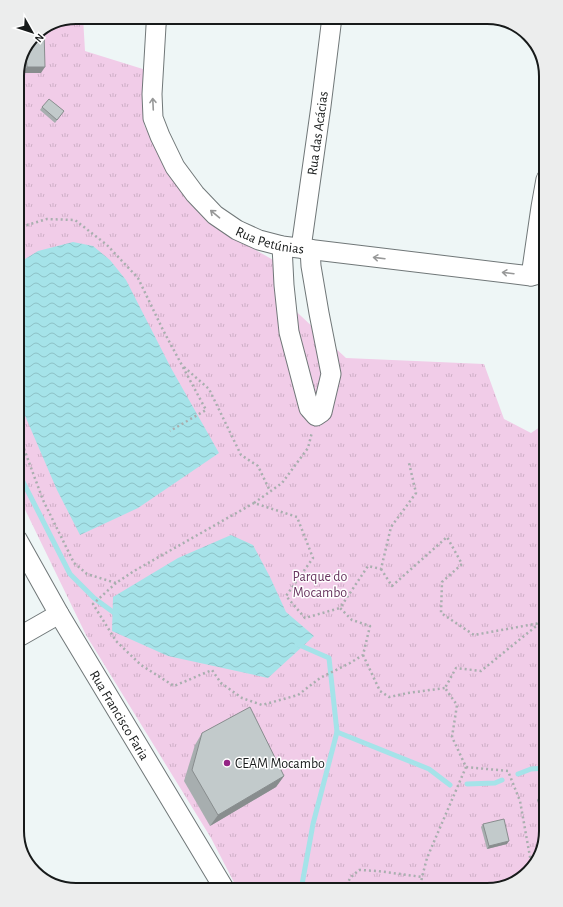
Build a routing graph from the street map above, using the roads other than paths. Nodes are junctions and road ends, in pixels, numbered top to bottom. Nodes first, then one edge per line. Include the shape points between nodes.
1 (156, 24) edge
2 (331, 24) edge
3 (282, 246) junction
4 (306, 249) junction
5 (539, 274) edge
6 (24, 551) edge
7 (60, 614) junction
8 (24, 634) edge
9 (220, 883) edge

3 -> 1 street, Rua Petúnias via 259,240 237,230 215,215 175,167 153,118
2 - 4 street, Rua das Acácias
3 - 4 street, Rua Petúnias
3 - 4 street, Rua das Acácias via 289,332 309,408 316,416 322,412 331,374
5 -> 4 street, Rua Petúnias
6 - 7 street, Rua Francisco Faria
7 - 8 street
7 - 9 street, Rua Francisco Faria

